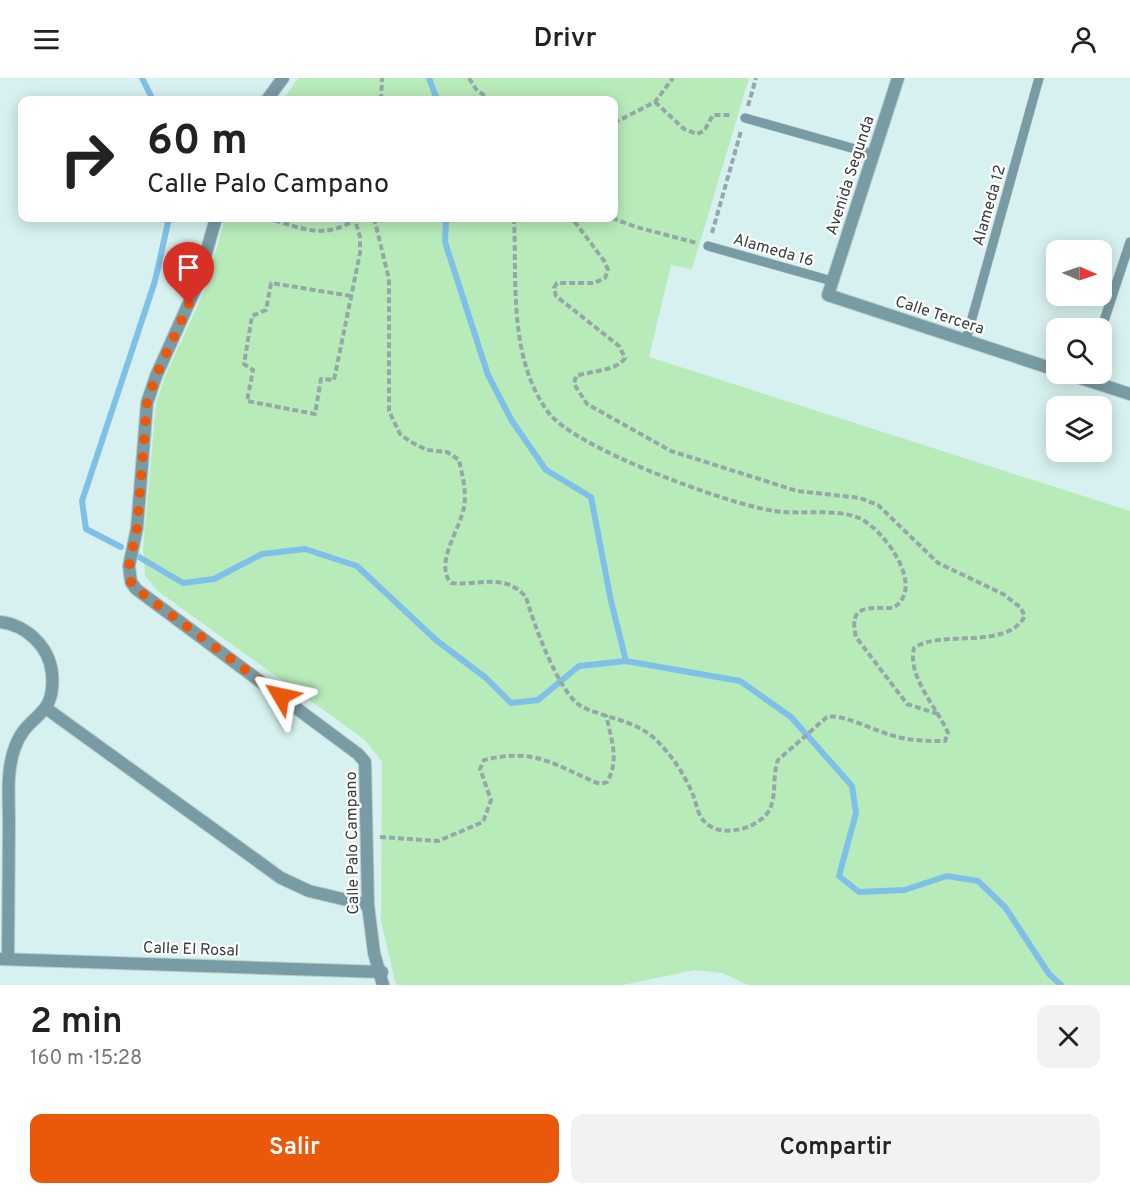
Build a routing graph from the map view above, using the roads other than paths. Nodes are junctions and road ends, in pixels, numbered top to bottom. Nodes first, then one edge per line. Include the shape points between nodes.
1 (283, 78) edge
2 (898, 78) edge
3 (1039, 78) edge
4 (270, 96) edge
5 (745, 118) road end
6 (873, 154) junction
7 (215, 222) edge
8 (1130, 242) edge
9 (708, 246) road end
10 (832, 281) junction
11 (1105, 318) edge
12 (966, 340) junction
13 (1046, 367) edge
14 (1106, 384) edge
15 (1130, 394) edge
16 (0, 622) edge
17 (47, 709) junction
18 (368, 905) junction
19 (4, 958) edge
20 (382, 979) edge

1 - 4 street
2 - 6 street, Avenida Segunda
3 - 12 lane, Alameda 12
5 - 6 lane
6 - 10 street, Avenida Segunda
7 - 18 street, Calle Palo Campano via 197,285 147,403 137,528 130,558 131,582 363,758 368,767
8 - 11 lane
9 - 10 lane, Alameda 16
10 - 12 street, Calle Tercera via 828,295
12 - 13 street, Calle Tercera
14 - 15 street
16 - 17 street via 22,629 46,653 52,692
17 - 18 street via 281,878 309,891
17 - 19 street via 21,733 10,771
18 - 20 street, Calle Palo Campano via 374,953
19 - 20 street, Calle El Rosal

